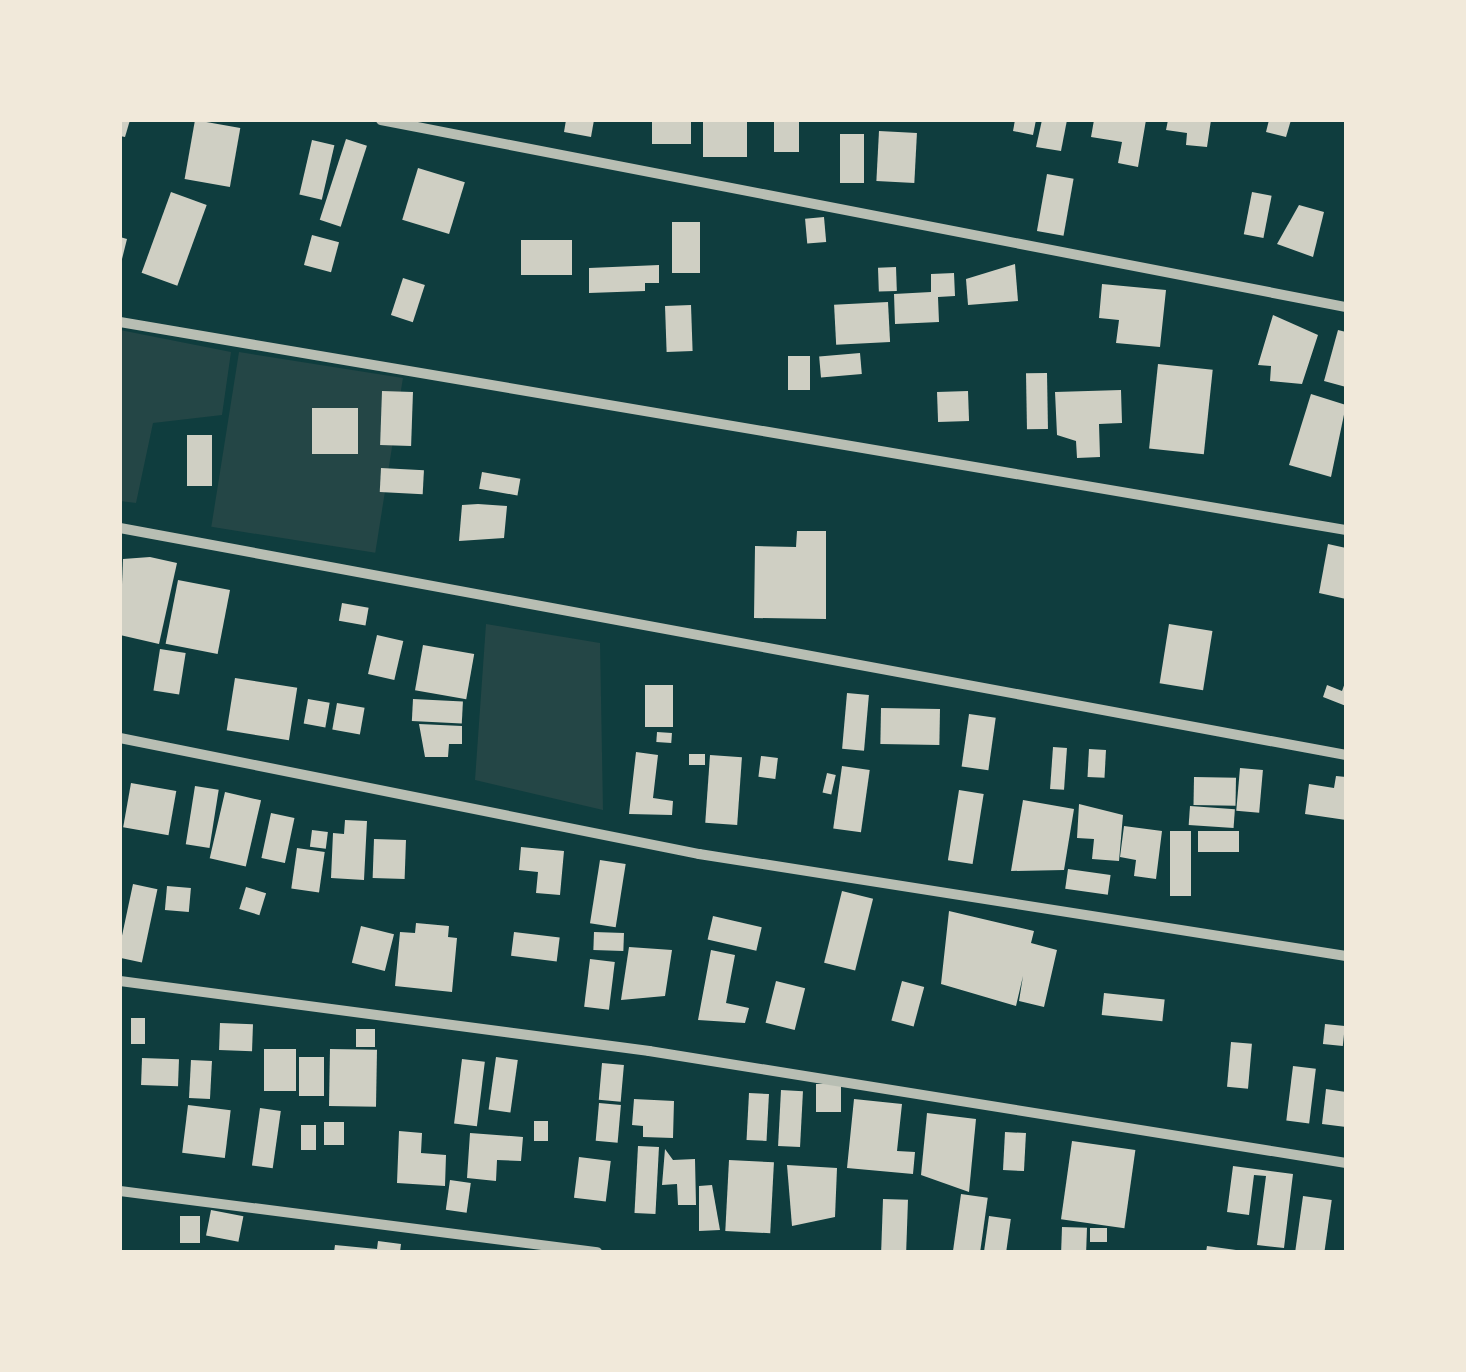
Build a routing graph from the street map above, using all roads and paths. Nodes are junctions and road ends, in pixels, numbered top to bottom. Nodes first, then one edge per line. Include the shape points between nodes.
1 (382, 120) edge
2 (1346, 307) edge
3 (120, 322) edge
4 (120, 528) edge
5 (1346, 530) edge
6 (120, 738) edge
7 (1346, 755) edge
8 (1346, 956) edge
9 (120, 980) edge
10 (1346, 1163) edge
11 (120, 1190) edge
12 (597, 1252) edge

1 - 2 street
3 - 5 street
4 - 7 street
6 - 8 street via 698,854
9 - 10 street via 649,1051
11 - 12 street

